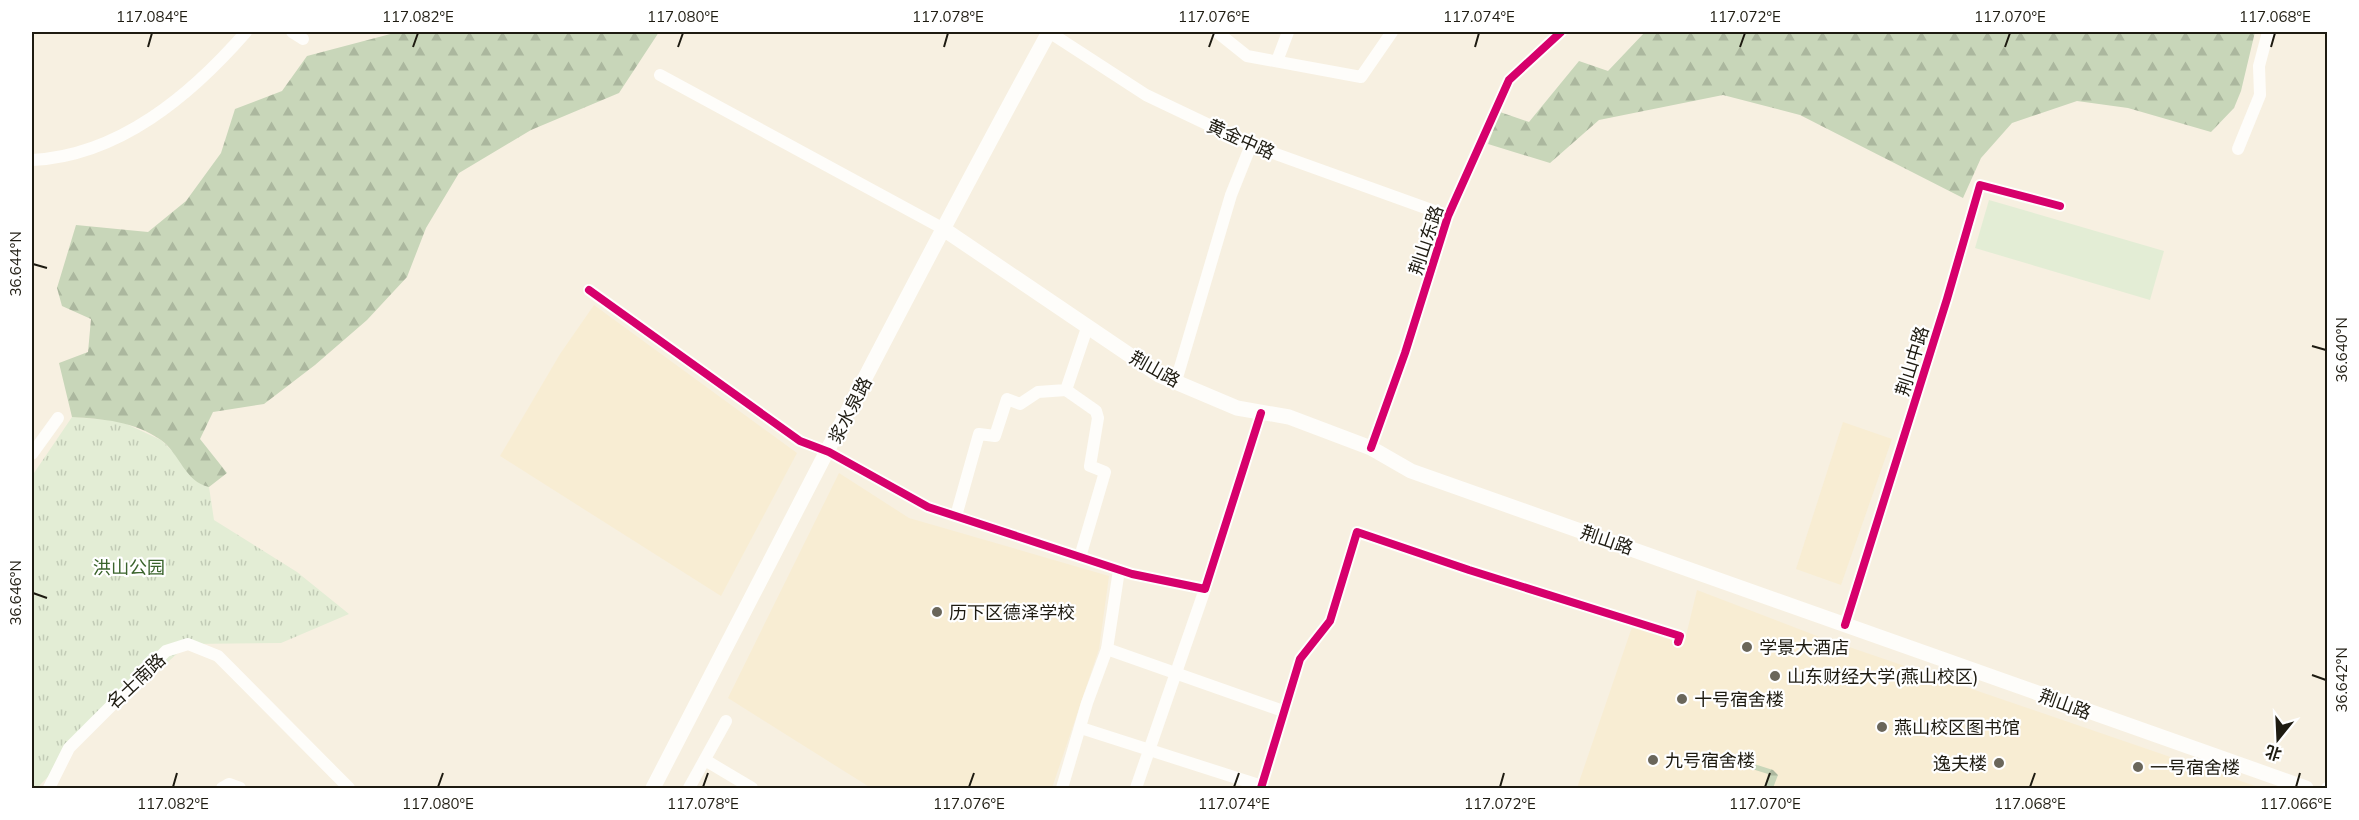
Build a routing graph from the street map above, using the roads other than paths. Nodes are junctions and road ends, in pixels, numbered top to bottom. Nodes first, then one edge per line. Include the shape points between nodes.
1 (246, 32) edge
2 (292, 32) edge
3 (1049, 32) edge
4 (1217, 32) edge
5 (1288, 32) edge
6 (1392, 32) edge
7 (1561, 32) edge
8 (2268, 32) edge
9 (303, 39) dead end
10 (1277, 61) junction
11 (660, 75) dead end
12 (1251, 145) junction
13 (2238, 149) dead end
14 (32, 160) edge
15 (2060, 206) dead end
16 (1448, 216) junction
17 (942, 228) junction
18 (589, 290) dead end
19 (1087, 328) junction
20 (1176, 381) junction
21 (1066, 390) junction
22 (1262, 413) junction
23 (58, 418) dead end
24 (1371, 448) junction
25 (829, 452) junction
26 (32, 454) edge
27 (956, 516) junction
28 (1080, 557) junction
29 (1119, 570) junction
30 (1205, 589) junction
31 (1845, 625) junction
32 (1678, 642) dead end
33 (1107, 649) junction
34 (1177, 672) junction
35 (1283, 711) junction
36 (726, 721) dead end
37 (1081, 728) junction
38 (1150, 749) junction
39 (705, 760) junction
40 (1261, 787) edge
41 (49, 789) edge
42 (222, 789) edge
43 (240, 789) edge
44 (349, 789) edge
45 (653, 789) edge
46 (689, 789) edge
47 (752, 789) edge
48 (1062, 789) edge
49 (1136, 789) edge
50 (2306, 789) edge

1 - 14 street via 203,77 118,139 81,153
2 - 9 street
3 - 12 street, 黄金中路 via 1146,94
3 - 17 main road, 浆水泉路
4 - 10 street via 1247,56
5 - 10 street
6 - 10 street via 1361,76
7 - 16 street, 荆山东路 via 1509,80
8 - 13 street via 2259,66 2260,95
11 - 17 street
12 - 16 street, 黄金中路
12 - 20 street via 1231,195
15 - 31 street, 荆山中路 via 1980,185
16 - 24 street, 荆山东路 via 1406,353
17 - 19 main road, 荆山路
17 - 25 main road, 浆水泉路
18 - 25 street via 800,441
19 - 20 main road, 荆山路 via 1159,375
19 - 21 street
20 - 22 main road, 荆山路 via 1203,396
21 - 27 street via 1038,392 1020,404 1007,399 995,436 980,434
21 - 28 street via 1096,411 1090,466 1105,472
22 - 24 main road, 荆山路 via 1289,417
22 - 30 street
23 - 26 street
24 - 31 main road, 荆山路 via 1411,471
25 - 27 street via 918,502
25 - 45 main road, 浆水泉路
27 - 28 street
28 - 29 street
29 - 30 street
29 - 33 street
30 - 34 street
31 - 50 main road, 荆山路
32 - 35 street via 1680,636 1357,532 1330,621 1300,659
33 - 34 street
33 - 37 street
34 - 35 street
34 - 38 street
35 - 40 street
36 - 39 street
37 - 38 street
37 - 48 street
38 - 40 street
38 - 49 street
39 - 46 street
39 - 47 street
41 - 44 street, 名士南路 via 69,748 166,651 188,644 218,656
42 - 43 street via 229,784

